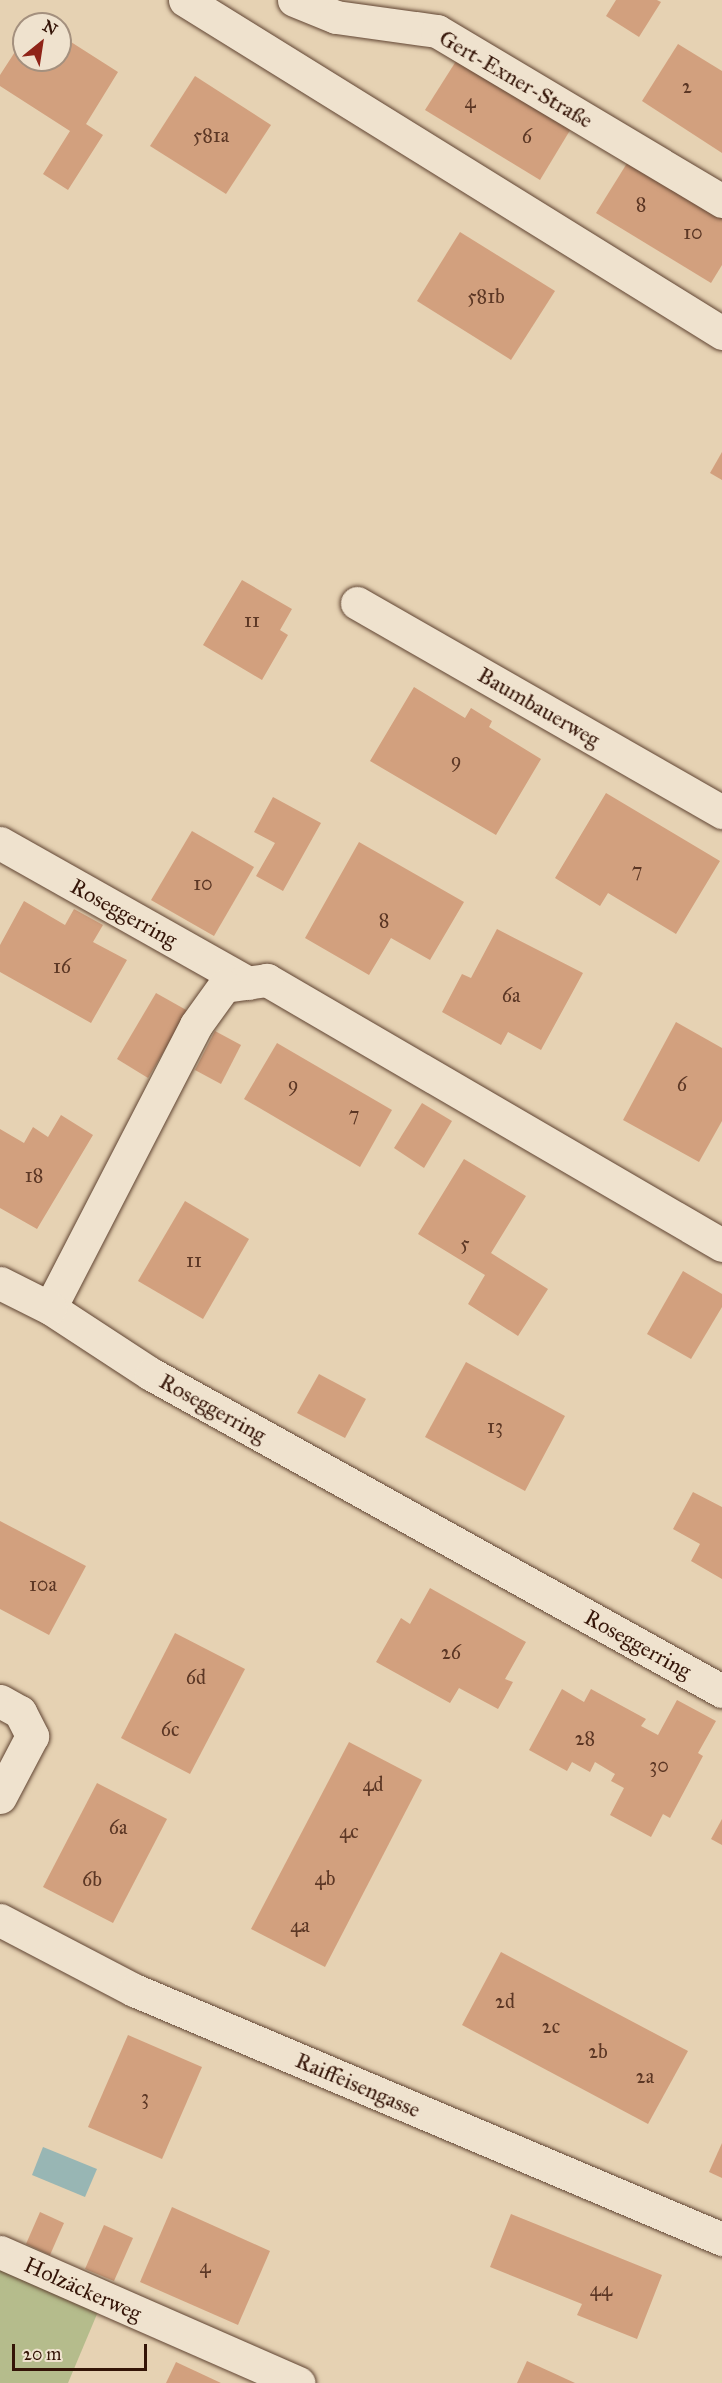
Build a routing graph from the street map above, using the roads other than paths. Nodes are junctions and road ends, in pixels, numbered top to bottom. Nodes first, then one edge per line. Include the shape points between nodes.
1 (185, 0) edge
2 (294, 0) edge
3 (722, 201) edge
4 (722, 333) edge
5 (357, 603) dead end
6 (722, 812) edge
7 (0, 843) edge
8 (248, 983) junction
9 (722, 1245) edge
10 (0, 1282) edge
11 (50, 1308) junction
12 (722, 1691) edge
13 (0, 1701) edge
14 (0, 1797) edge
15 (0, 1920) edge
16 (722, 2239) edge
17 (0, 2252) edge
18 (298, 2383) edge

1 - 4 street
2 - 3 street, Gert-Exner-Straße via 336,17 437,31
5 - 6 street, Baumbauerweg
7 - 8 street, Roseggerring
8 - 9 street, Roseggerring via 267,980
8 - 11 street, Roseggerring via 224,986 196,1025
10 - 11 street
11 - 12 street, Roseggerring via 151,1374
13 - 14 street via 20,1712 32,1736
15 - 16 street, Raiffeisengasse via 134,1990
17 - 18 street, Holzäckerweg

